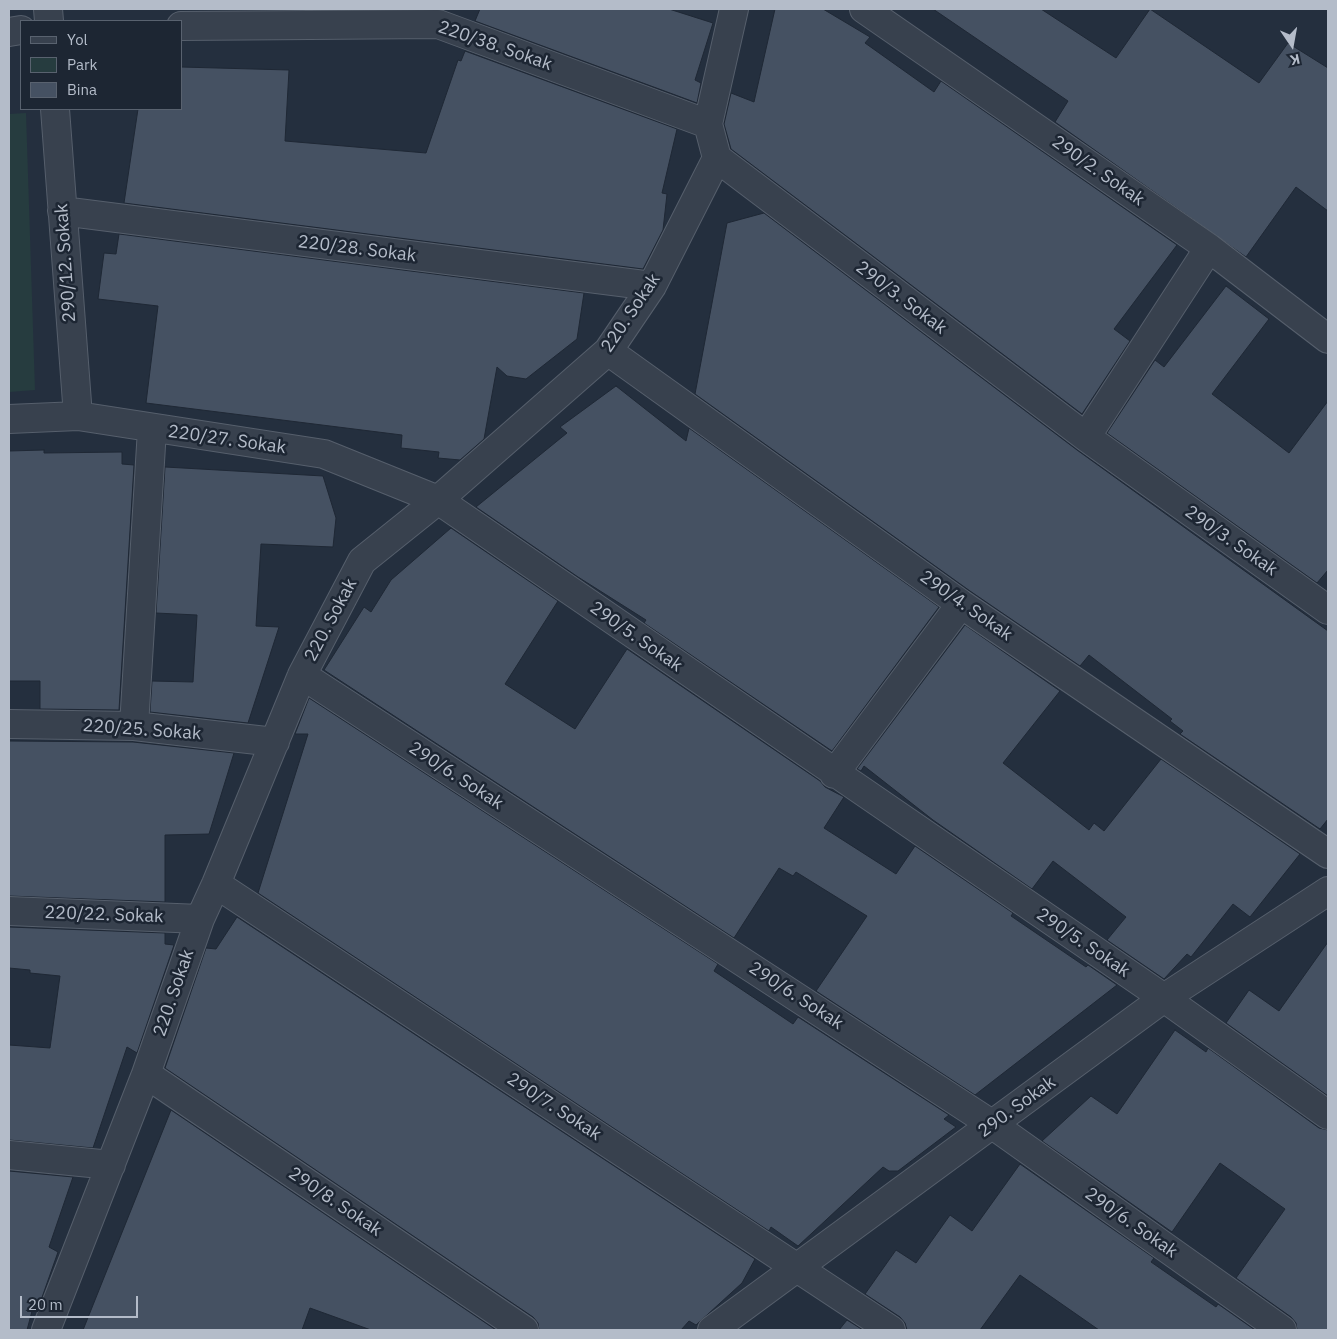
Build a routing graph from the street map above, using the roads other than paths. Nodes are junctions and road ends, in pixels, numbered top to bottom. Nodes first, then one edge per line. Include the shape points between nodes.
1 (734, 9) edge
2 (864, 9) edge
3 (441, 16) edge
4 (182, 26) edge
5 (56, 110) edge
6 (708, 124) junction
7 (717, 158) junction
8 (62, 212) junction
9 (1209, 248) junction
10 (652, 286) junction
11 (1328, 338) edge
12 (608, 351) junction
13 (78, 416) junction
14 (9, 419) edge
15 (152, 429) junction
16 (1086, 437) junction
17 (438, 500) junction
18 (961, 604) junction
19 (1328, 610) edge
20 (302, 675) junction
21 (9, 724) edge
22 (134, 726) junction
23 (275, 742) junction
24 (834, 774) junction
25 (1328, 854) edge
26 (216, 884) junction
27 (1328, 891) edge
28 (9, 911) edge
29 (200, 919) junction
30 (1164, 998) junction
31 (146, 1074) junction
32 (1328, 1115) edge
33 (993, 1124) junction
34 (9, 1155) edge
35 (110, 1165) junction
36 (799, 1268) junction
37 (46, 1330) edge
38 (524, 1330) edge
39 (712, 1330) edge
40 (890, 1330) edge
41 (1282, 1330) edge

1 - 6 street
2 - 9 street, 290/2. Sokak
3 - 4 street, 220/38. Sokak
3 - 6 street, 220/38. Sokak
5 - 8 street, 290/12. Sokak
6 - 7 street
7 - 10 street, 220. Sokak
7 - 16 street, 290/3. Sokak
8 - 10 street, 220/28. Sokak
8 - 13 street, 290/12. Sokak
9 - 11 street, 290/2. Sokak
9 - 16 street
10 - 12 street, 220. Sokak
12 - 17 street, 220. Sokak
12 - 18 street, 290/4. Sokak
13 - 14 street, 220/27. Sokak
13 - 15 street, 220/27. Sokak
15 - 17 street, 220/27. Sokak via 324,454
15 - 22 street
16 - 19 street, 290/3. Sokak
17 - 20 street, 220. Sokak via 362,561
17 - 24 street, 290/5. Sokak
18 - 24 street
18 - 25 street, 290/4. Sokak
20 - 23 street, 220. Sokak
20 - 33 street, 290/6. Sokak
21 - 22 street, 220/25. Sokak
22 - 23 street, 220/25. Sokak
23 - 26 street, 220. Sokak
24 - 30 street, 290/5. Sokak
26 - 29 street, 220. Sokak
26 - 36 street, 290/7. Sokak
27 - 30 street, 290. Sokak
28 - 29 street, 220/22. Sokak
29 - 31 street, 220. Sokak
30 - 32 street, 290/5. Sokak
30 - 33 street, 290. Sokak
31 - 35 street, 220. Sokak
31 - 38 street, 290/8. Sokak
33 - 36 street, 290. Sokak
33 - 41 street, 290/6. Sokak
34 - 35 street
35 - 37 street, 220. Sokak
36 - 39 street, 290. Sokak
36 - 40 street, 290/7. Sokak

